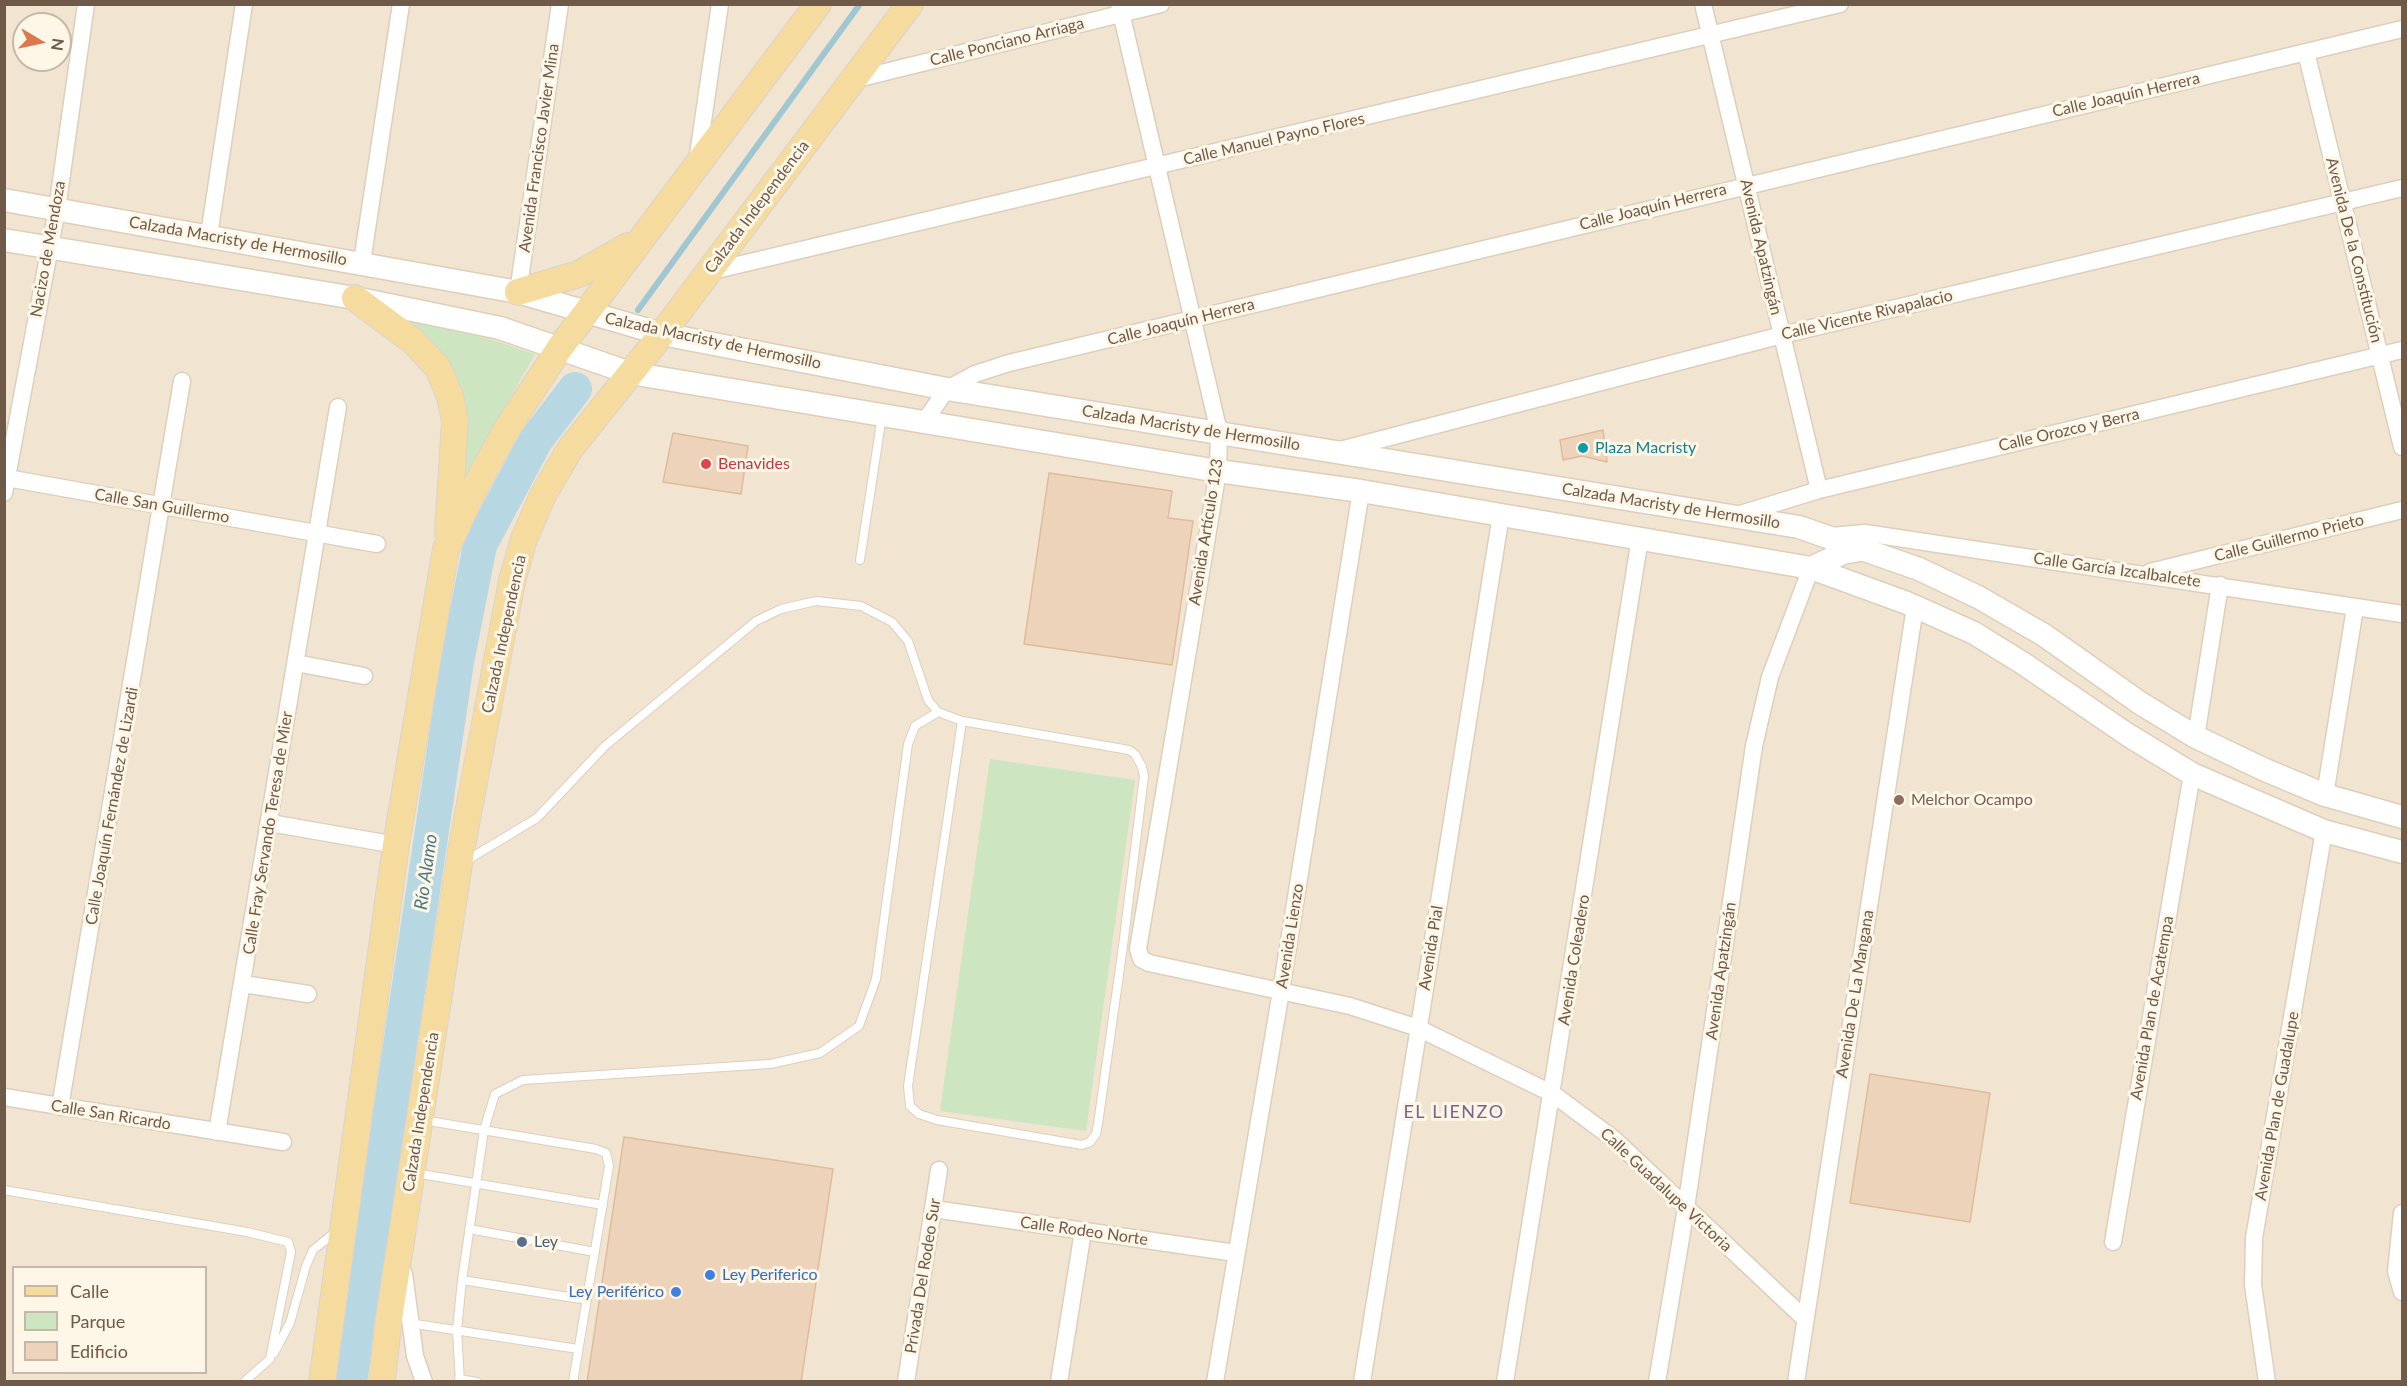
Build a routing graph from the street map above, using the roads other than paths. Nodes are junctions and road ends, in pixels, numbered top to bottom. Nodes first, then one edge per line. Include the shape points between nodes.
1 (86, 4) edge
2 (244, 4) edge
3 (401, 4) edge
4 (560, 4) edge
5 (720, 4) edge
6 (818, 4) edge
7 (910, 4) edge
8 (1161, 4) edge
9 (1703, 4) edge
10 (1840, 4) edge
11 (1120, 9) edge
12 (2403, 29) edge
13 (1710, 35) junction
14 (2306, 52) junction
15 (853, 80) junction
16 (696, 166) junction
17 (1156, 167) junction
18 (1746, 185) junction
19 (2403, 188) edge
20 (4, 200) edge
21 (2342, 203) junction
22 (57, 209) junction
23 (209, 236) junction
24 (643, 237) junction
25 (4, 240) edge
26 (49, 248) junction
27 (362, 262) junction
28 (708, 272) junction
29 (518, 292) junction
30 (355, 298) junction
31 (584, 313) junction
32 (1191, 319) junction
33 (662, 334) junction
34 (1782, 335) junction
35 (559, 349) junction
36 (2403, 350) edge
37 (2380, 355) junction
38 (630, 373) junction
39 (182, 381) dead end
40 (947, 389) junction
41 (338, 407) dead end
42 (882, 416) junction
43 (924, 422) junction
44 (1219, 432) junction
45 (2403, 447) edge
46 (1333, 452) junction
47 (1218, 471) junction
48 (6, 486) edge
49 (1361, 490) junction
50 (1819, 490) junction
51 (162, 506) junction
52 (2403, 510) edge
53 (1501, 515) junction
54 (1737, 515) junction
55 (317, 534) junction
56 (1831, 536) junction
57 (1640, 538) junction
58 (377, 544) dead end
59 (446, 549) junction
60 (1865, 549) junction
61 (860, 560) dead end
62 (1811, 568) junction
63 (2141, 574) junction
64 (2220, 585) junction
65 (1915, 607) junction
66 (2355, 609) junction
67 (2403, 614) edge
68 (296, 663) junction
69 (364, 676) dead end
70 (938, 712) junction
71 (962, 721) junction
72 (2196, 737) junction
73 (2192, 774) junction
74 (2325, 795) junction
75 (2403, 817) edge
76 (270, 823) junction
77 (2324, 831) junction
78 (396, 845) junction
79 (2403, 852) edge
80 (459, 865) junction
81 (1124, 946) junction
82 (1141, 959) junction
83 (243, 984) junction
84 (1281, 992) junction
85 (308, 994) dead end
86 (1418, 1028) junction
87 (1553, 1094) junction
88 (4, 1097) edge
89 (60, 1107) junction
90 (420, 1119) junction
91 (483, 1130) junction
92 (217, 1132) junction
93 (283, 1142) dead end
94 (939, 1170) dead end
95 (411, 1172) junction
96 (475, 1183) junction
97 (4, 1190) edge
98 (603, 1205) junction
99 (1686, 1208) junction
100 (934, 1209) junction
101 (2403, 1213) edge
102 (343, 1226) junction
103 (469, 1229) junction
104 (1083, 1231) junction
105 (2113, 1242) dead end
106 (596, 1252) junction
107 (1235, 1252) junction
108 (462, 1280) junction
109 (2403, 1292) edge
110 (586, 1300) junction
111 (1805, 1319) junction
112 (398, 1324) junction
113 (457, 1330) junction
114 (326, 1349) junction
115 (578, 1349) junction
116 (270, 1359) junction
117 (459, 1380) edge
118 (244, 1382) edge
119 (310, 1382) edge
120 (322, 1382) edge
121 (382, 1382) edge
122 (401, 1382) edge
123 (424, 1382) edge
124 (477, 1382) edge
125 (573, 1382) edge
126 (906, 1382) edge
127 (1059, 1382) edge
128 (1215, 1382) edge
129 (1362, 1382) edge
130 (1505, 1382) edge
131 (1658, 1382) edge
132 (1796, 1382) edge
133 (2267, 1382) edge

1 - 22 street, Nacizo de Mendoza
2 - 23 street
3 - 27 street
4 - 29 street, Avenida Francisco Javier Mina
5 - 16 street
6 - 16 main road
7 - 15 main road, Calzada Independencia
8 - 11 street, Calle Ponciano Arriaga
9 - 13 street, Avenida Apatzingán
10 - 13 street, Calle Manuel Payno Flores
11 - 15 street, Calle Ponciano Arriaga
11 - 17 street, Avenida Artículo 123
12 - 14 street, Calle Joaquín Herrera
13 - 17 street, Calle Manuel Payno Flores
13 - 18 street, Avenida Apatzingán
14 - 18 street, Calle Joaquín Herrera
14 - 21 street, Avenida De la Constitución
15 - 28 main road, Calzada Independencia
16 - 24 main road
17 - 28 street, Calle Manuel Payno Flores
17 - 32 street, Avenida Artículo 123
18 - 32 street, Calle Joaquín Herrera
18 - 34 street, Avenida Apatzingán
19 - 21 street, Calle Vicente Rivapalacio
20 - 22 main road, Calzada Macristy de Hermosillo
21 - 34 street, Calle Vicente Rivapalacio
21 - 37 street, Avenida De la Constitución
22 - 23 main road, Calzada Macristy de Hermosillo
22 - 26 street, Nacizo de Mendoza
23 - 27 main road, Calzada Macristy de Hermosillo
24 - 29 main road via 579,274
24 - 31 main road
25 - 26 main road
26 - 30 main road
26 - 48 street, Nacizo de Mendoza
27 - 29 main road, Calzada Macristy de Hermosillo
28 - 33 main road, Calzada Independencia
29 - 31 main road, Calzada Macristy de Hermosillo
30 - 35 main road via 500,328
30 - 59 main road via 414,342 438,368 450,396 454,422
31 - 33 main road, Calzada Macristy de Hermosillo
31 - 35 main road
32 - 40 street, Calle Joaquín Herrera via 1009,363 975,374
32 - 44 street, Avenida Artículo 123
33 - 38 main road, Calzada Independencia
33 - 40 main road, Calzada Macristy de Hermosillo
34 - 46 street, Calle Vicente Rivapalacio
34 - 50 street, Avenida Apatzingán
35 - 38 main road
35 - 59 main road via 505,432
36 - 37 street, Calle Orozco y Berra
37 - 45 street, Avenida De la Constitución
37 - 50 street, Calle Orozco y Berra
38 - 42 main road
38 - 80 main road, Calzada Independencia via 570,449 543,495 524,539 512,581
39 - 51 street, Calle Joaquín Fernández de Lizardi
40 - 43 street, Calle Joaquín Herrera
40 - 44 main road, Calzada Macristy de Hermosillo
41 - 55 street, Calle Fray Servando Teresa de Mier
42 - 43 main road
42 - 61 lane
43 - 47 main road
44 - 46 main road, Calzada Macristy de Hermosillo
44 - 47 street, Avenida Artículo 123
46 - 54 main road, Calzada Macristy de Hermosillo
47 - 49 main road
47 - 82 street, Avenida Artículo 123 via 1138,949
48 - 51 street, Calle San Guillermo
49 - 53 main road
49 - 84 street, Avenida Lienzo
50 - 54 street, Calle Orozco y Berra
51 - 55 street, Calle San Guillermo
51 - 89 street, Calle Joaquín Fernández de Lizardi
52 - 63 street, Calle Guillermo Prieto
53 - 57 main road
53 - 86 street, Avenida Pial
54 - 56 main road, Calzada Macristy de Hermosillo
55 - 58 street, Calle San Guillermo
55 - 68 street, Calle Fray Servando Teresa de Mier
56 - 60 main road, Calzada Macristy de Hermosillo
56 - 63 street, Calle García Izcalbalcete via 1865,533
57 - 62 main road
57 - 87 street, Avenida Coleadero
59 - 78 main road
60 - 62 main road via 1843,553
60 - 72 main road, Calzada Macristy de Hermosillo via 1978,597 2044,635
62 - 65 main road
62 - 99 street, Avenida Apatzingán via 1770,677 1754,746
63 - 64 street, Calle García Izcalbalcete
64 - 66 street, Calle García Izcalbalcete
64 - 72 street
65 - 73 main road via 1974,633
65 - 111 street, Avenida De La Mangana
66 - 67 street, Calle García Izcalbalcete
66 - 74 street
68 - 69 street
68 - 76 street, Calle Fray Servando Teresa de Mier
70 - 71 lane
70 - 80 lane via 928,700 908,641 892,622 861,606 816,601 781,609 756,621 604,746 537,818
70 - 91 lane via 915,726 908,744 876,979 859,1026 820,1053 770,1064 523,1080 495,1094
71 - 81 lane via 1087,741 1135,754 1144,776
71 - 81 lane via 908,1086 910,1106 937,1120 1082,1145 1090,1142 1098,1124
72 - 74 main road, Calzada Macristy de Hermosillo
73 - 77 main road
73 - 105 street, Avenida Plan de Acatempa
74 - 75 main road, Calzada Macristy de Hermosillo
76 - 78 street
76 - 83 street, Calle Fray Servando Teresa de Mier
77 - 79 main road
77 - 133 street, Avenida Plan de Guadalupe via 2254,1238 2253,1285
78 - 102 main road
80 - 90 main road, Calzada Independencia
81 - 82 lane
82 - 84 street, Calle Guadalupe Victoria
83 - 85 street
83 - 92 street, Calle Fray Servando Teresa de Mier
84 - 86 street, Calle Guadalupe Victoria via 1350,1006
84 - 107 street, Avenida Lienzo
86 - 87 street, Calle Guadalupe Victoria
86 - 129 street, Avenida Pial
87 - 99 street, Calle Guadalupe Victoria via 1615,1140
87 - 130 street, Avenida Coleadero
88 - 89 street, Calle San Ricardo
89 - 92 street, Calle San Ricardo
90 - 91 lane
90 - 95 main road, Calzada Independencia
91 - 96 lane
91 - 98 lane via 606,1154 609,1166
92 - 93 street, Calle San Ricardo
94 - 100 street, Privada Del Rodeo Sur
95 - 96 lane
95 - 112 main road, Calzada Independencia via 401,1235
96 - 98 lane
96 - 103 lane
97 - 116 lane via 284,1239 291,1252
98 - 106 lane
99 - 111 street, Calle Guadalupe Victoria
99 - 131 street, Avenida Apatzingán
100 - 104 street, Calle Rodeo Norte
100 - 126 street, Privada Del Rodeo Sur
101 - 109 street via 2396,1271
102 - 114 main road
102 - 116 lane via 313,1250 290,1323
103 - 106 lane
103 - 108 lane
104 - 107 street, Calle Rodeo Norte
104 - 127 street
106 - 110 lane
107 - 128 street, Avenida Lienzo
108 - 110 lane
108 - 113 lane
110 - 115 lane
111 - 132 street, Avenida De La Mangana
112 - 113 lane
112 - 121 main road, Calzada Independencia
112 - 122 main road
112 - 123 street
113 - 115 lane
113 - 117 lane
114 - 119 main road
114 - 120 main road
115 - 125 lane
116 - 118 lane
117 - 124 lane

